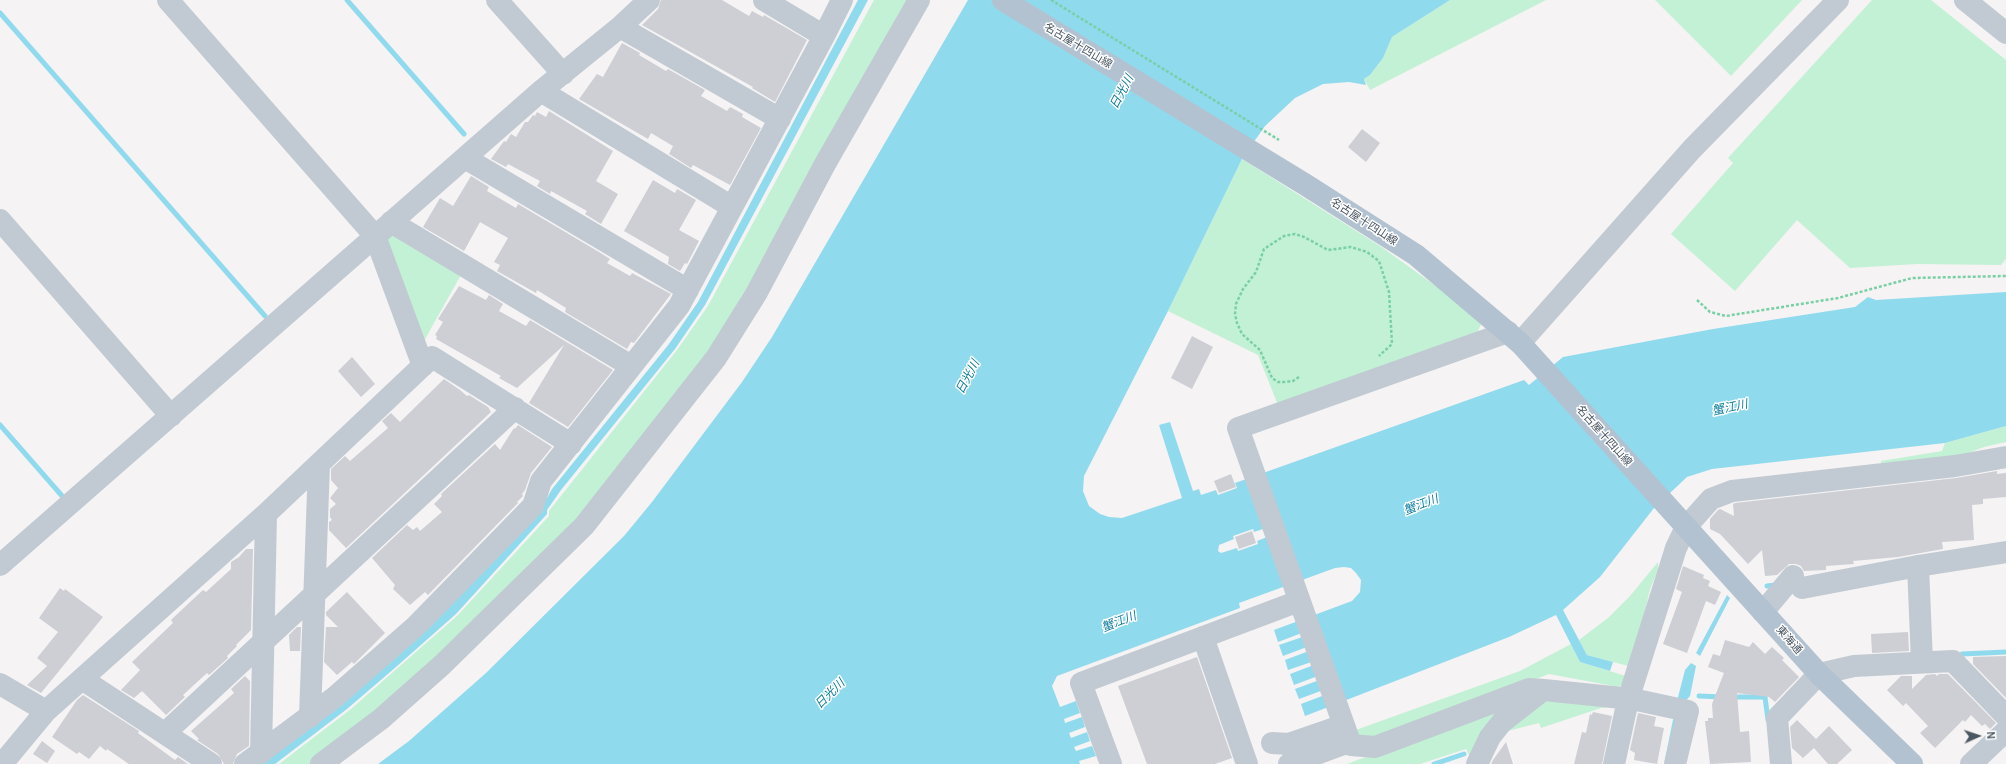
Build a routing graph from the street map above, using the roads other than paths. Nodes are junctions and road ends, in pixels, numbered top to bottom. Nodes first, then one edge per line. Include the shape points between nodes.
1 (168, 0) edge
2 (497, 0) edge
3 (649, 0) edge
4 (764, 0) edge
5 (842, 0) edge
6 (919, 0) edge
7 (1003, 0) edge
8 (1838, 0) edge
9 (1965, 0) edge
10 (620, 27) junction
11 (2006, 33) edge
12 (824, 36) junction
13 (563, 74) junction
14 (541, 91) junction
15 (780, 119) junction
16 (465, 158) junction
17 (732, 207) junction
18 (0, 220) edge
19 (391, 222) junction
20 (375, 236) junction
21 (688, 290) junction
22 (1514, 338) junction
23 (423, 366) junction
24 (631, 366) junction
25 (515, 408) junction
26 (171, 416) junction
27 (571, 444) junction
28 (2006, 457) edge
29 (319, 464) junction
30 (1671, 510) joint
31 (266, 514) junction
32 (1686, 527) junction
33 (2006, 552) edge
34 (0, 564) edge
35 (1918, 566) junction
36 (314, 594) junction
37 (1299, 601) junction
38 (1763, 612) junction
39 (1203, 637) junction
40 (263, 643) junction
41 (1922, 662) junction
42 (1819, 674) junction
43 (82, 679) junction
44 (0, 684) edge
45 (1544, 690) junction
46 (1628, 700) junction
47 (46, 711) junction
48 (2006, 716) edge
49 (310, 717) junction
50 (1343, 724) junction
51 (2006, 731) edge
52 (165, 734) junction
53 (1272, 743) dead end
54 (253, 758) edge
55 (2, 764) edge
56 (211, 764) edge
57 (321, 764) edge
58 (1111, 764) edge
59 (1247, 764) edge
60 (1290, 764) edge
61 (1477, 764) edge
62 (1614, 764) edge
63 (1675, 764) edge
64 (1782, 764) edge
65 (1912, 764) edge
66 (1971, 764) edge

1 - 20 street
2 - 13 street
3 - 10 street
4 - 12 street
5 - 12 street
6 - 57 street via 825,164 756,294 711,364 584,526 442,665 381,719
7 - 22 main road, 名古屋十四山線 via 1306,184 1416,255
8 - 22 street via 1692,149
9 - 11 street
10 - 13 street
10 - 15 street
12 - 15 street
13 - 14 street
14 - 16 street
14 - 17 street
15 - 17 street
16 - 19 street
16 - 21 street
17 - 21 street
18 - 26 street
19 - 20 street
19 - 24 street
20 - 23 street
20 - 26 street
21 - 24 street via 679,306
22 - 30 main road, 名古屋十四山線
22 - 37 street via 1238,428
23 - 25 street via 432,357
23 - 29 street
24 - 27 street
25 - 27 street
25 - 36 street
26 - 34 street
27 - 49 street via 541,481 533,506 416,626
28 - 32 street via 1954,466 1732,491 1711,499
29 - 31 street
29 - 36 street
30 - 32 main road, 東海通
31 - 40 street
31 - 43 street
32 - 38 main road, 東海通
32 - 46 street via 1666,577
33 - 35 street
35 - 38 street via 1798,582
35 - 41 street
36 - 40 street
36 - 49 street
37 - 39 street
37 - 50 street
38 - 42 main road, 東海通
39 - 58 street via 1081,683
39 - 59 street
40 - 52 street
40 - 54 street
41 - 42 street via 1854,666
41 - 48 street via 1953,661
42 - 64 street via 1777,718
42 - 65 main road, 東海通
43 - 47 street
43 - 52 street
44 - 47 street
45 - 46 street
45 - 50 street via 1529,689 1375,747 1351,745
45 - 61 street via 1502,722 1490,737
46 - 62 street
46 - 63 street via 1688,710
47 - 55 street
49 - 54 street
50 - 53 street via 1289,744
50 - 60 street
51 - 66 street
52 - 56 street

